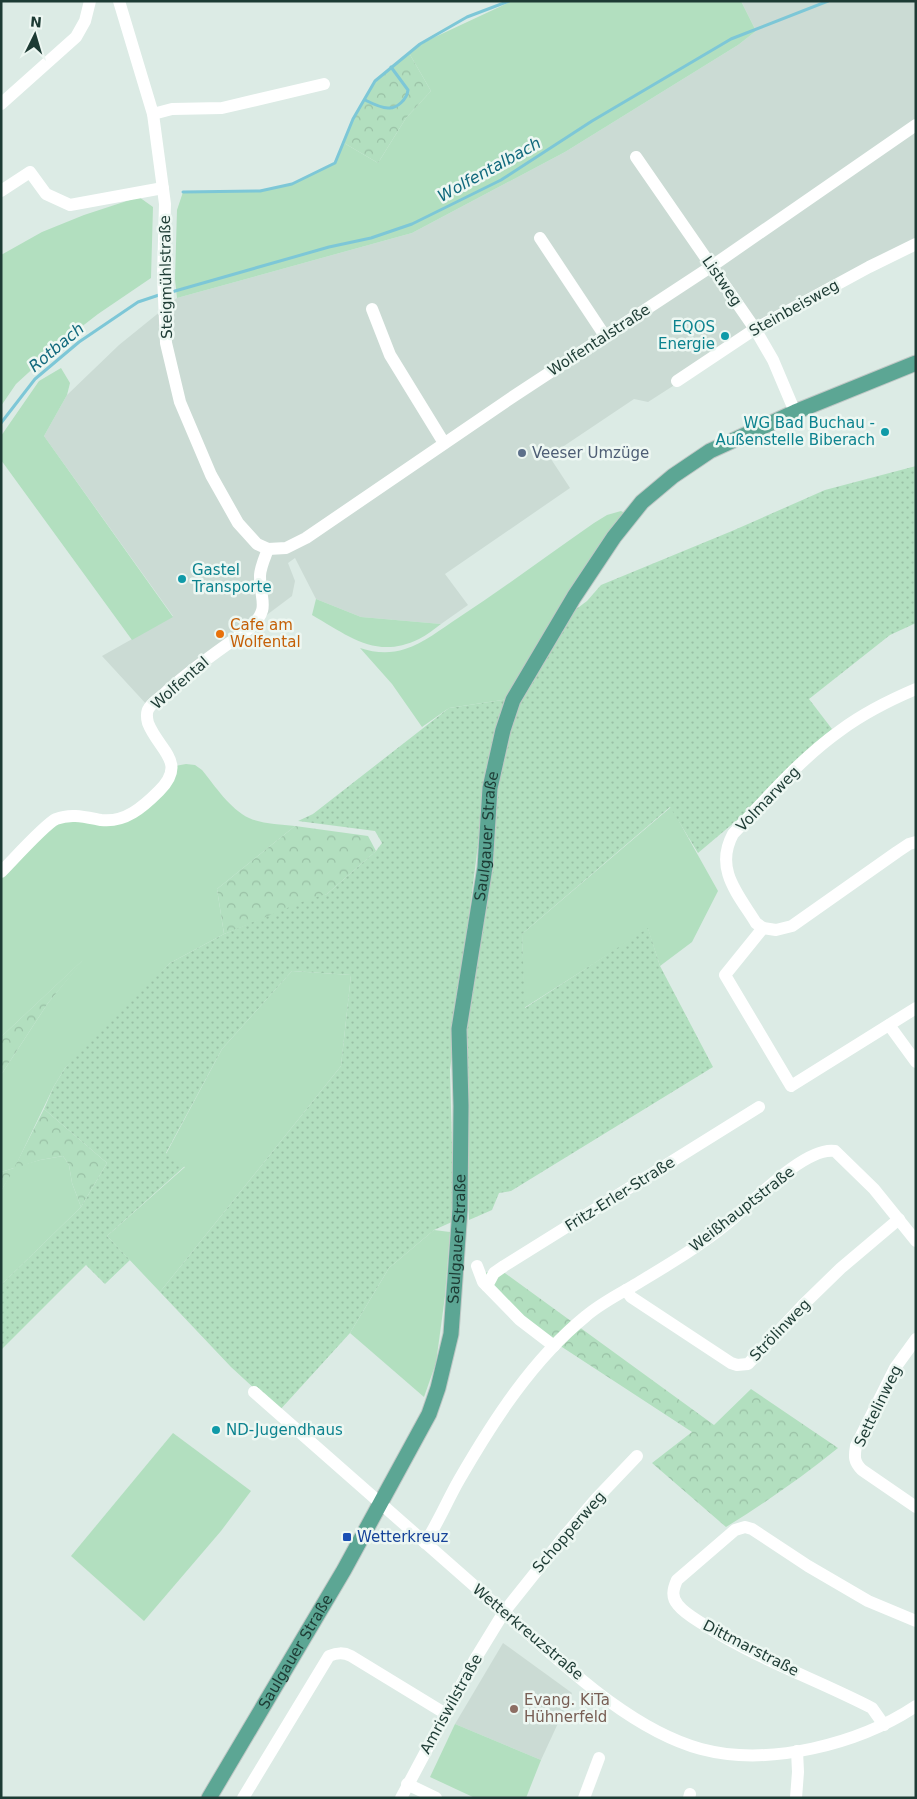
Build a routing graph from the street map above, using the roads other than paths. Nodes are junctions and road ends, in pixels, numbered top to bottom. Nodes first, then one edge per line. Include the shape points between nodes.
1 (90, 1) edge
2 (120, 1) edge
3 (324, 84) dead end
4 (1, 104) edge
5 (153, 114) junction
6 (916, 125) edge
7 (636, 157) dead end
8 (163, 188) junction
9 (1, 191) edge
10 (540, 238) dead end
11 (916, 244) edge
12 (712, 266) junction
13 (372, 309) dead end
14 (755, 329) junction
15 (605, 336) junction
16 (916, 363) edge
17 (677, 381) dead end
18 (795, 412) junction
19 (444, 444) junction
20 (273, 549) junction
21 (916, 689) edge
22 (916, 842) edge
23 (1, 872) edge
24 (763, 928) junction
25 (916, 1008) edge
26 (889, 1025) junction
27 (916, 1062) edge
28 (759, 1107) dead end
29 (899, 1219) junction
30 (916, 1241) edge
31 (477, 1266) dead end
32 (487, 1286) junction
33 (626, 1290) junction
34 (916, 1339) edge
35 (554, 1346) junction
36 (254, 1392) dead end
37 (637, 1456) dead end
38 (381, 1504) junction
39 (916, 1507) edge
40 (424, 1543) junction
41 (504, 1612) junction
42 (916, 1622) edge
43 (916, 1706) edge
44 (446, 1714) junction
45 (884, 1725) junction
46 (797, 1752) junction
47 (599, 1758) dead end
48 (407, 1784) junction
49 (209, 1798) edge
50 (242, 1798) edge
51 (401, 1798) edge
52 (436, 1798) edge
53 (584, 1798) edge
54 (796, 1798) edge

1 - 4 street via 85,21 76,37
2 - 5 street, Steigmühlstraße
3 - 5 street via 222,108 172,109
5 - 8 street, Steigmühlstraße
6 - 12 street, Wolfentalstraße
7 - 12 street, Listweg
8 - 9 street via 70,205 46,194 30,172
8 - 20 street, Steigmühlstraße via 166,343 180,402 211,476 238,523 257,544
10 - 15 street
11 - 14 street, Steinbeisweg
12 - 14 street, Listweg
12 - 15 street, Wolfentalstraße
13 - 19 street via 390,355
14 - 17 street, Steinbeisweg
14 - 18 street, Listweg via 773,360
15 - 19 street, Wolfentalstraße
16 - 18 main road, Saulgauer Straße
18 - 38 main road, Saulgauer Straße via 710,451 642,502 574,597 513,700 490,788 485,867 459,1029 460,1209 451,1334 429,1414
19 - 20 street, Wolfentalstraße via 306,538 286,548
20 - 23 street, Wolfental via 260,574 263,603 260,618 176,683 148,709 147,719 153,734 172,764 170,779 139,810 128,816 102,820 68,816 54,820
21 - 24 street, Volmarweg via 840,730 794,770 733,834 726,854 726,873 756,923
22 - 24 street via 792,926 776,930
24 - 26 street via 725,975 791,1086
25 - 26 street
26 - 27 street
28 - 32 street, Fritz-Erler-Straße via 504,1266 494,1273
29 - 30 street, Weißhauptstraße
29 - 33 street, Weißhauptstraße via 840,1155 835,1151 824,1151 789,1171 706,1240
29 - 33 street, Strölinweg via 841,1268 748,1364 730,1363 631,1297
31 - 32 street
32 - 35 street via 520,1320
33 - 35 street, Weißhauptstraße via 586,1316
34 - 39 street, Settelinweg via 895,1368 856,1446 854,1457 862,1470
35 - 40 street, Weißhauptstraße via 495,1423
36 - 38 street
37 - 41 street, Schopperweg via 562,1538
38 - 40 street, Wetterkreuzstraße
38 - 49 main road, Saulgauer Straße
40 - 41 street, Wetterkreuzstraße
41 - 44 street, Amriswilstraße
41 - 46 street, Wetterkreuzstraße via 608,1699 663,1734 724,1754
42 - 45 street, Dittmarstraße via 868,1601 745,1527 735,1530 677,1580 674,1587 674,1599 690,1616 729,1640 872,1708
43 - 45 street, Wetterkreuzstraße
44 - 48 street, Amriswilstraße
44 - 50 street via 345,1653 329,1656
45 - 46 street, Wetterkreuzstraße
46 - 54 street
47 - 53 street
48 - 51 street, Amriswilstraße
48 - 52 street

